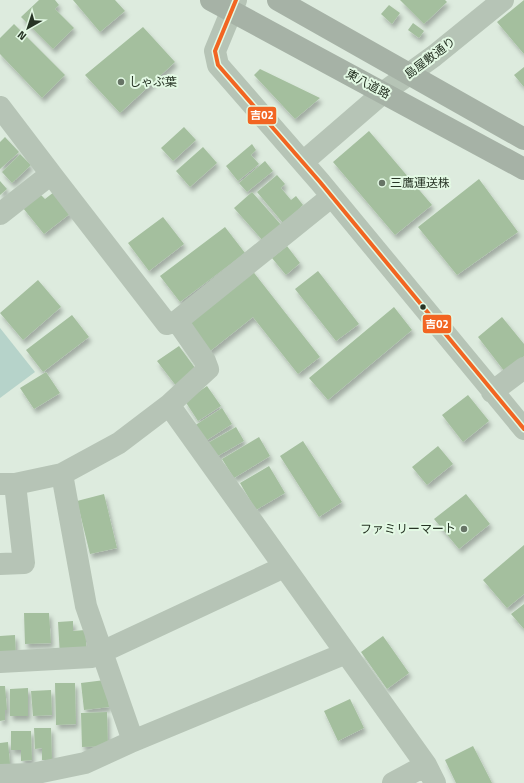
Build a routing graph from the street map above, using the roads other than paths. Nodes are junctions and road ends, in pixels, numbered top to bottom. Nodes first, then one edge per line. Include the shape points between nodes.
1 (211, 0) edge
2 (278, 0) edge
3 (504, 0) edge
4 (233, 5) edge
5 (480, 7) edge
6 (408, 75) junction
7 (384, 92) junction
8 (0, 107) edge
9 (524, 139) edge
10 (303, 162) junction
11 (524, 169) edge
12 (51, 174) junction
13 (332, 197) junction
14 (0, 214) edge
15 (177, 321) junction
16 (524, 368) edge
17 (492, 392) junction
18 (169, 405) junction
19 (524, 430) edge
20 (62, 474) junction
21 (8, 484) edge
22 (0, 564) edge
23 (284, 567) junction
24 (102, 652) junction
25 (346, 653) junction
26 (0, 662) edge
27 (133, 741) junction
28 (430, 774) edge
29 (0, 775) edge
30 (393, 783) edge

1 - 4 main road, 東八道路
2 - 6 main road
3 - 5 street, 島屋敷通り
4 - 7 main road, 東八道路
4 - 10 street via 215,51 218,65
5 - 6 street, 島屋敷通り via 434,56
6 - 7 street, 島屋敷通り
6 - 9 main road
7 - 10 street, 島屋敷通り
7 - 11 main road, 東八道路
8 - 12 street
10 - 13 street
12 - 14 street
12 - 15 street via 167,324
13 - 15 street
13 - 17 street
15 - 18 street via 208,369
16 - 17 street
17 - 19 street
18 - 20 street via 119,443
18 - 23 street
20 - 21 street
20 - 24 street via 86,606
21 - 22 street via 24,563
23 - 24 street
23 - 25 street
24 - 26 street via 92,657
24 - 27 street
25 - 27 street
25 - 28 street
27 - 29 street via 85,763 32,774
28 - 30 street

